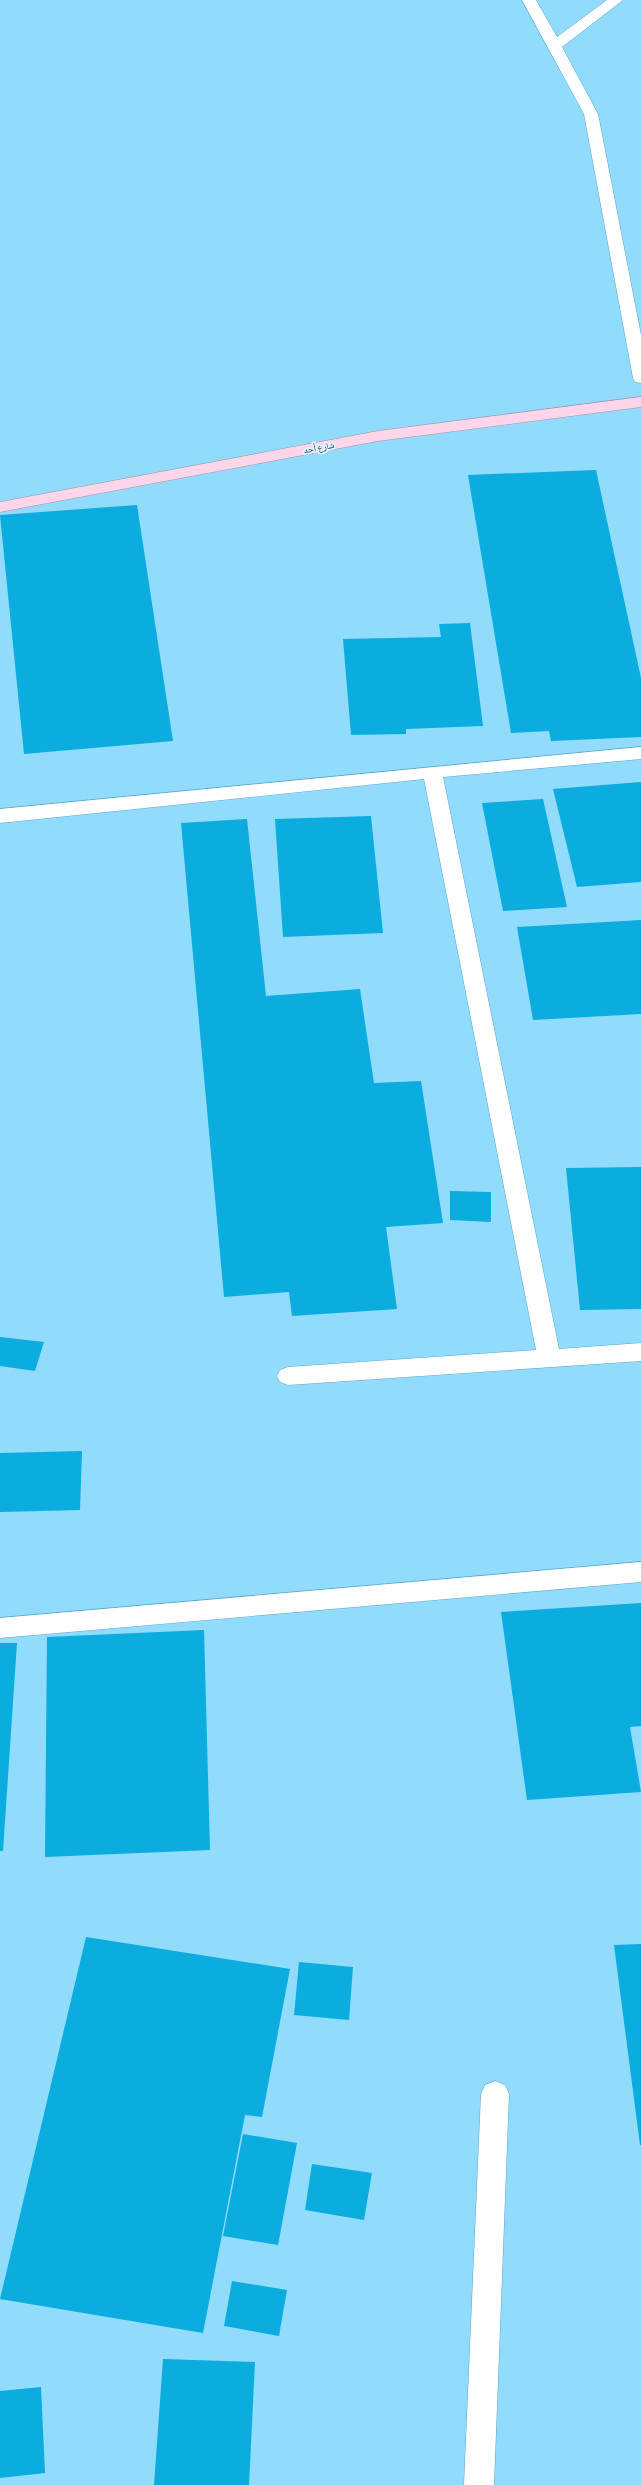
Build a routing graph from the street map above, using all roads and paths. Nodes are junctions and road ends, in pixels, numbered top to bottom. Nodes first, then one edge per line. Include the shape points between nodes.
1 (529, 0) edge
2 (616, 0) edge
3 (554, 46) junction
4 (641, 378) edge
5 (641, 402) edge
6 (0, 508) edge
7 (641, 754) edge
8 (432, 772) junction
9 (0, 816) edge
10 (641, 1352) edge
11 (549, 1358) junction
12 (288, 1376) dead end
13 (641, 1572) edge
14 (0, 1628) edge
15 (495, 2094) dead end
16 (479, 2485) edge

1 - 3 street
2 - 3 street
3 - 4 street via 591,114
5 - 6 main road, شارع أحد via 378,436 67,493
7 - 8 street
8 - 9 street
8 - 11 street
10 - 11 street
11 - 12 street
13 - 14 street
15 - 16 street

